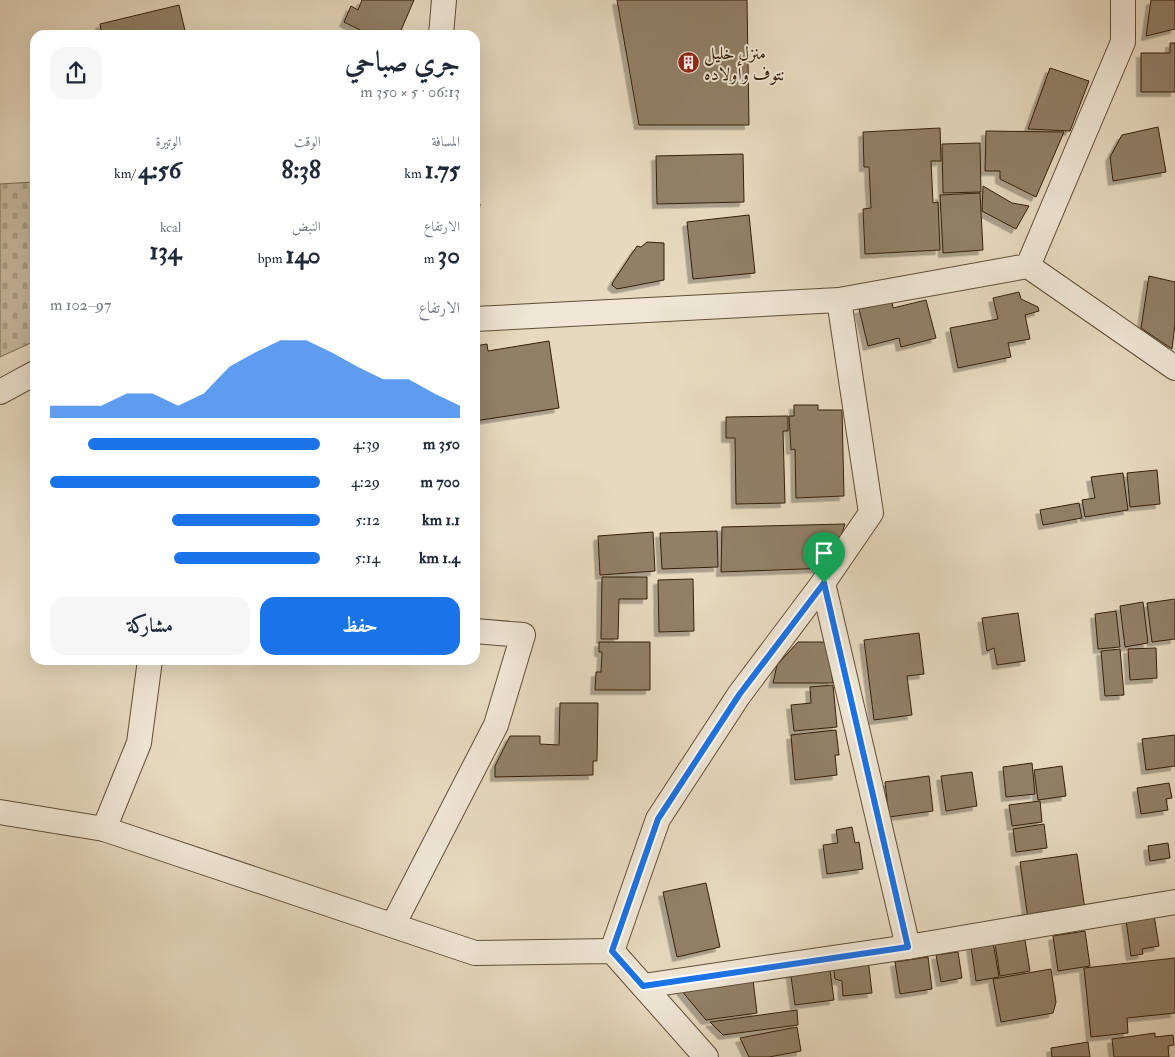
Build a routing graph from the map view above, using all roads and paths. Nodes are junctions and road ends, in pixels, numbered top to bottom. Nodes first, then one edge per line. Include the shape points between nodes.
1 (444, 0) edge
2 (1123, 0) edge
3 (441, 30) edge
4 (1028, 266) junction
5 (839, 300) junction
6 (480, 319) edge
7 (1175, 368) edge
8 (30, 376) edge
9 (0, 392) edge
10 (824, 583) junction
11 (480, 631) edge
12 (149, 665) edge
13 (0, 812) edge
14 (104, 830) junction
15 (1175, 902) edge
16 (393, 926) junction
17 (908, 947) junction
18 (612, 951) junction
19 (643, 986) junction
20 (706, 1057) edge

1 - 3 street
2 - 4 street via 1123,42
4 - 5 street
4 - 7 street
5 - 6 street
5 - 10 street via 871,513
8 - 9 street
10 - 17 street
10 - 18 street via 739,695 658,819
11 - 16 street via 523,635 496,725
12 - 14 street via 139,743
13 - 14 street
14 - 16 street
15 - 17 street
16 - 18 street via 475,953
17 - 19 street
18 - 19 street
19 - 20 street

